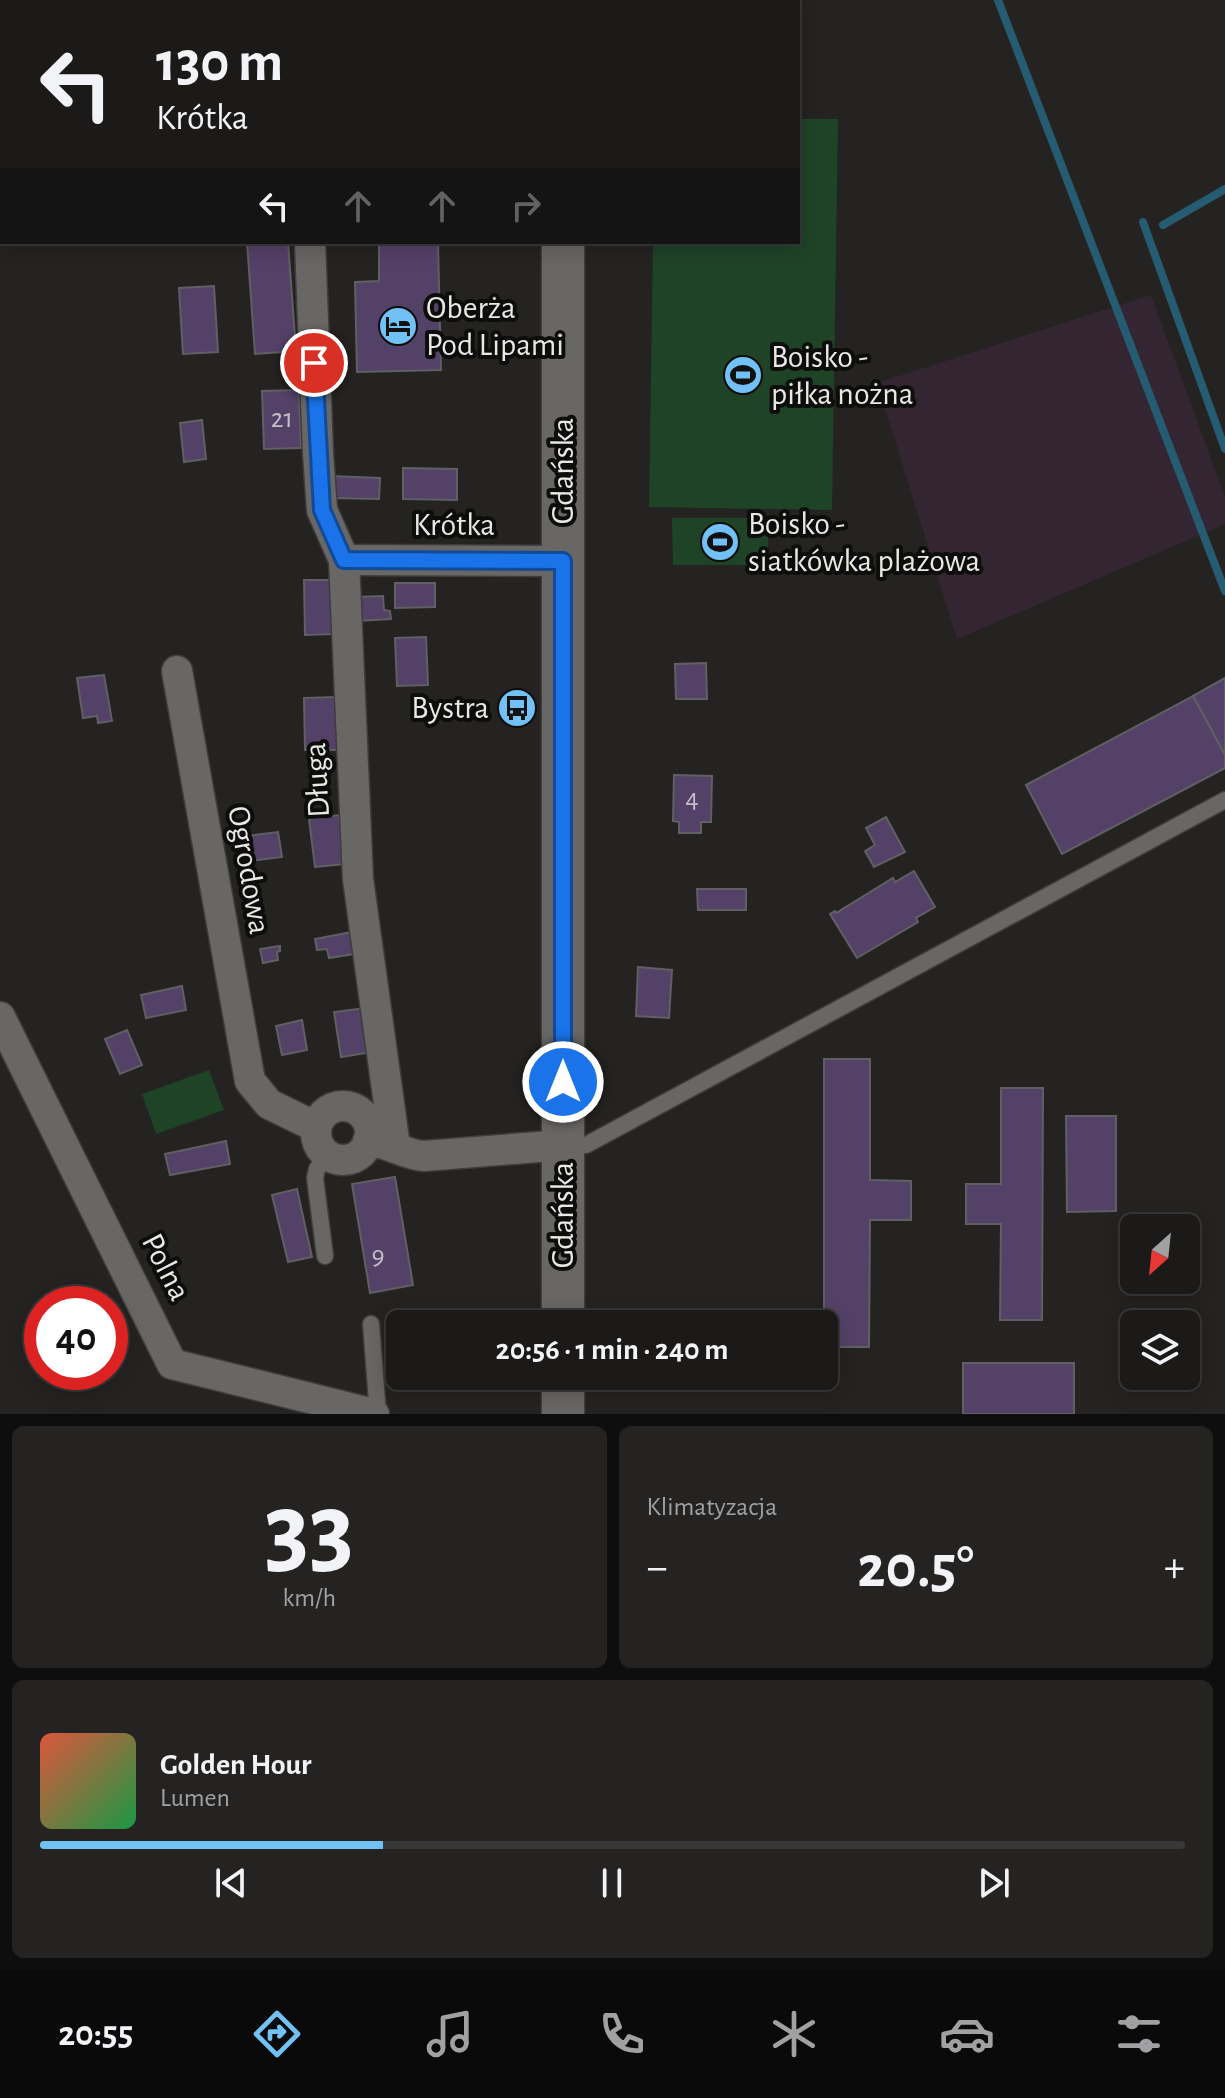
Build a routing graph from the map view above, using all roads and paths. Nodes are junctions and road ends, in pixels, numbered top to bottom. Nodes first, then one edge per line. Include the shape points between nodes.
1 (310, 244) edge
2 (563, 244) edge
3 (344, 560) junction
4 (563, 561) junction
5 (177, 671) dead end
6 (1225, 800) edge
7 (0, 1017) edge
8 (316, 1127) junction
9 (382, 1144) junction
10 (574, 1145) junction
11 (327, 1155) junction
12 (325, 1256) dead end
13 (564, 1310) edge
14 (371, 1324) dead end
15 (563, 1390) edge
16 (376, 1414) edge
17 (563, 1414) edge

1 - 3 street, Długa via 322,510
2 - 4 street, Gdańska
3 - 4 street, Krótka
3 - 9 street, Długa via 358,879
4 - 10 street, Gdańska
5 - 8 street, Ogrodowa via 250,1081 269,1104
6 - 10 lane
7 - 16 street, Polna via 172,1364
8 - 9 street via 331,1109 348,1107 363,1116
8 - 11 street via 318,1144
9 - 10 street via 424,1156
9 - 11 street via 355,1158
10 - 13 street, Gdańska
11 - 12 lane via 315,1178
14 - 16 lane
15 - 17 street

